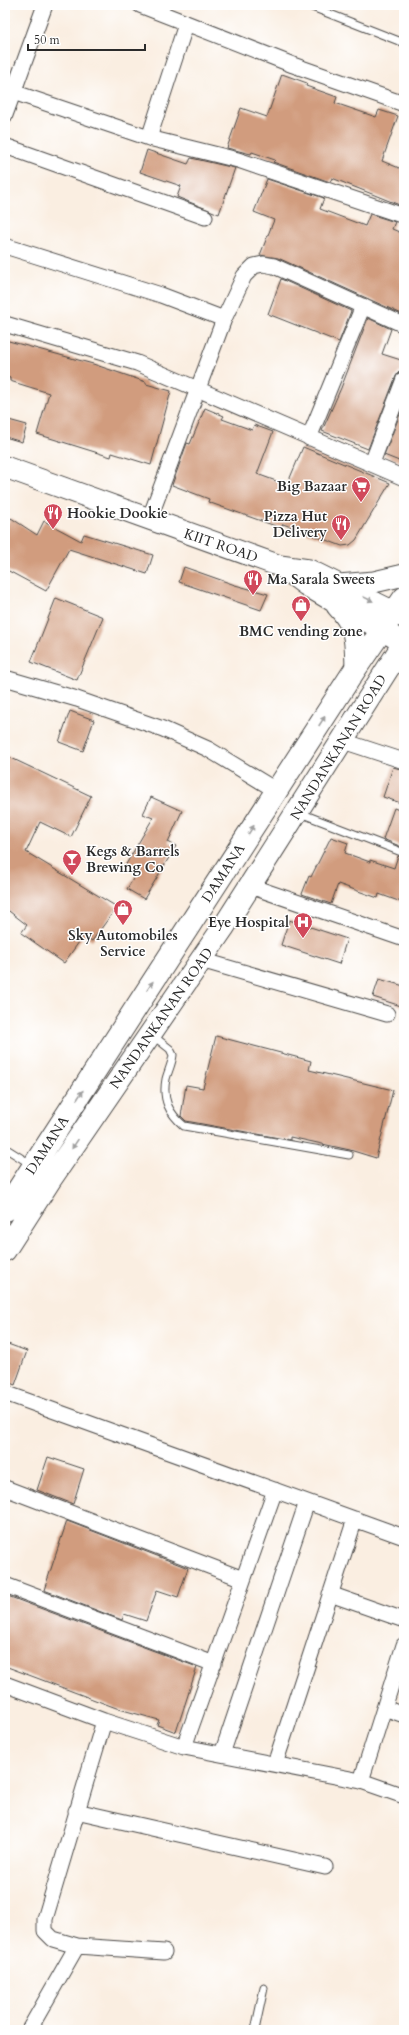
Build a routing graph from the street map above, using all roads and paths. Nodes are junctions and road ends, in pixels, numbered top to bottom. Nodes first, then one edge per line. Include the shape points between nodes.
1 (45, 5) edge
2 (140, 5) edge
3 (307, 5) edge
4 (186, 24) junction
5 (404, 43) edge
6 (13, 92) junction
7 (404, 104) edge
8 (5, 115) edge
9 (149, 138) junction
10 (5, 146) edge
11 (404, 216) edge
12 (205, 217) dead end
13 (5, 246) edge
14 (363, 306) junction
15 (224, 318) junction
16 (5, 324) edge
17 (404, 325) edge
18 (404, 380) edge
19 (198, 389) junction
20 (310, 438) junction
21 (372, 463) junction
22 (5, 467) edge
23 (404, 478) edge
24 (149, 520) junction
25 (404, 575) edge
26 (334, 592) junction
27 (396, 614) edge
28 (404, 643) edge
29 (356, 668) junction
30 (5, 678) edge
31 (343, 741) junction
32 (404, 761) edge
33 (277, 791) junction
34 (298, 812) junction
35 (404, 853) edge
36 (250, 886) junction
37 (404, 939) edge
38 (201, 960) junction
39 (387, 1014) dead end
40 (151, 1033) junction
41 (5, 1148) edge
42 (349, 1155) dead end
43 (34, 1166) junction
44 (5, 1210) edge
45 (5, 1250) edge
46 (5, 1393) edge
47 (5, 1488) edge
48 (275, 1490) junction
49 (308, 1502) junction
50 (355, 1519) junction
51 (404, 1537) edge
52 (244, 1579) junction
53 (5, 1585) edge
54 (330, 1594) junction
55 (404, 1620) edge
56 (404, 1646) edge
57 (214, 1664) junction
58 (5, 1684) edge
59 (384, 1708) junction
60 (404, 1715) edge
61 (104, 1721) junction
62 (184, 1747) junction
63 (222, 1754) junction
64 (274, 1764) junction
65 (361, 1781) junction
66 (404, 1796) edge
67 (76, 1811) junction
68 (325, 1867) dead end
69 (77, 1946) junction
70 (164, 1952) dead end
71 (264, 1988) dead end
72 (29, 2030) edge
73 (255, 2030) edge

1 - 6 street
2 - 4 street
3 - 5 lane
4 - 7 street
4 - 9 street
6 - 8 street
6 - 9 street
9 - 11 street via 238,160
10 - 12 street
13 - 15 street via 161,295
14 - 15 street via 274,266 263,264 254,266 244,276
14 - 17 street
14 - 20 street
15 - 19 street
16 - 19 street via 137,362
18 - 21 street
19 - 20 street
19 - 24 street
20 - 21 street
21 - 23 street
22 - 24 main road, KIIT ROAD
24 - 26 main road, KIIT ROAD via 280,566 309,570
26 -> 25 main road
26 - 27 main road, KIIT ROAD
26 - 29 main road via 355,634
27 - 28 main road, KIIT ROAD
27 - 29 main road, DAMANA
28 - 31 main road, NANDANKANAN ROAD
33 -> 29 main road, DAMANA
30 - 33 street via 77,699 163,729 208,750
31 - 32 street
31 - 34 main road, NANDANKANAN ROAD
43 -> 33 main road, DAMANA
34 - 35 lane
34 - 36 main road, NANDANKANAN ROAD
36 - 37 street
36 - 38 main road, NANDANKANAN ROAD
38 - 39 street
38 - 40 main road, NANDANKANAN ROAD
40 - 42 lane via 170,1049 173,1055 164,1097 172,1116 184,1126
40 -> 45 main road, NANDANKANAN ROAD
41 - 43 lane
43 - 44 main road, DAMANA
46 - 48 street
47 - 52 street
48 - 49 street
48 - 52 street
49 - 50 street
49 - 63 street
50 - 51 street
50 - 54 street
52 - 57 street
53 - 57 street
54 - 55 street
54 - 64 street
56 - 59 street
57 - 62 street
58 - 61 street
59 - 60 street
59 - 65 street
61 - 62 street
61 - 67 street
62 - 63 street
63 - 64 street
64 - 65 street
65 - 66 street
67 - 68 street
67 - 69 street via 45,1919 45,1931 53,1939
69 - 70 street
69 - 72 street
71 - 73 lane

